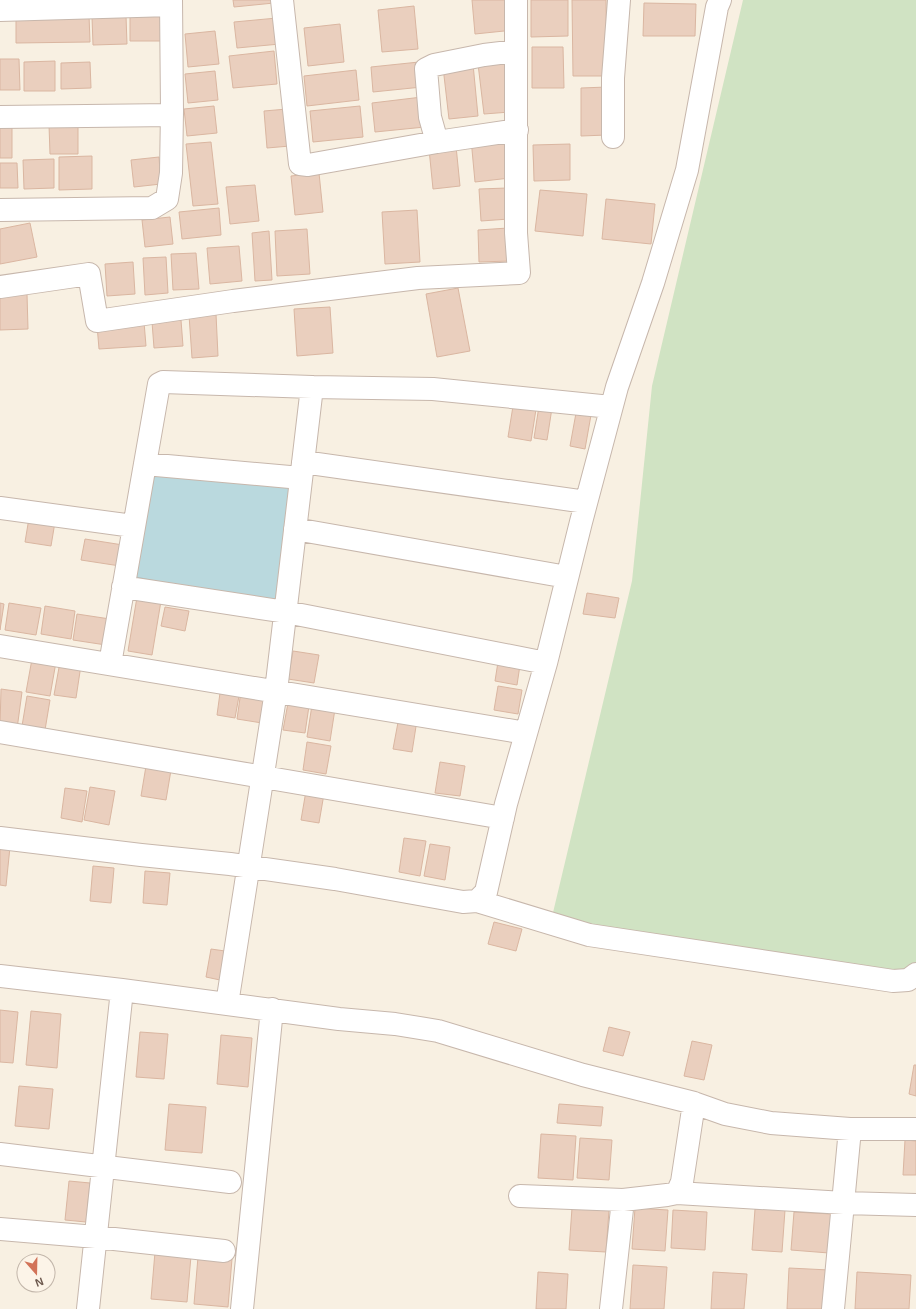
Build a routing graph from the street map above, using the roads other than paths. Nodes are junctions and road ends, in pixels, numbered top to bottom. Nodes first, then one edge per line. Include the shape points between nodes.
1 (282, 0) edge
2 (516, 0) edge
3 (619, 0) edge
4 (720, 0) edge
5 (171, 2) edge
6 (0, 10) edge
7 (516, 51) junction
8 (172, 115) junction
9 (0, 117) edge
10 (517, 130) junction
11 (612, 137) dead end
12 (437, 142) junction
13 (0, 210) edge
14 (0, 287) edge
15 (312, 388) junction
16 (611, 408) junction
17 (145, 464) junction
18 (302, 470) junction
19 (586, 502) junction
20 (0, 508) edge
21 (133, 526) junction
22 (295, 529) junction
23 (567, 577) junction
24 (123, 587) junction
25 (286, 612) junction
26 (0, 646) edge
27 (546, 663) junction
28 (110, 664) junction
29 (276, 691) junction
30 (0, 732) edge
31 (526, 733) junction
32 (263, 777) junction
33 (503, 818) junction
34 (0, 838) edge
35 (248, 867) junction
36 (477, 901) junction
37 (916, 974) edge
38 (0, 976) edge
39 (122, 990) junction
40 (227, 1004) junction
41 (272, 1009) junction
42 (694, 1103) junction
43 (850, 1129) junction
44 (916, 1129) edge
45 (0, 1154) edge
46 (103, 1166) junction
47 (230, 1182) dead end
48 (677, 1192) junction
49 (520, 1196) dead end
50 (622, 1200) junction
51 (844, 1203) junction
52 (916, 1205) edge
53 (0, 1229) edge
54 (96, 1237) junction
55 (224, 1251) dead end
56 (88, 1309) edge
57 (242, 1309) edge
58 (611, 1309) edge
59 (833, 1309) edge

1 - 12 street via 300,164 308,165
2 - 7 street
3 - 11 street via 613,78
4 - 16 street via 687,170
5 - 6 street
5 - 8 street
7 - 10 street
7 - 12 street via 434,65 426,69 430,117
8 - 9 street
8 - 13 street via 171,173 167,199 152,208
10 - 12 street
10 - 14 street via 516,233 519,273 418,278 97,321 89,274
15 - 16 street via 433,389
15 - 17 street via 163,382 159,384
15 - 18 street
16 - 19 street
17 - 18 street
17 - 21 street
18 - 19 street
18 - 22 street
19 - 23 street
20 - 21 street
21 - 24 street
22 - 23 street
22 - 25 street
23 - 27 street
24 - 25 street
24 - 28 street
25 - 27 street
25 - 29 street
26 - 28 street
27 - 31 street
28 - 29 street
29 - 31 street
29 - 32 street
30 - 32 street
31 - 33 street
32 - 33 street
32 - 35 street
33 - 36 street via 486,892
34 - 35 street
35 - 36 street via 335,878 463,902
35 - 40 street
36 - 37 street via 589,935 893,982 908,980
38 - 39 street
39 - 40 street
39 - 46 street
40 - 41 street
41 - 42 street via 438,1031 583,1075
41 - 57 street
42 - 43 street via 725,1114 771,1122
42 - 48 street via 682,1182
43 - 44 street
43 - 51 street
45 - 46 street
46 - 47 street
46 - 54 street
48 - 50 street
48 - 51 street
49 - 50 street
50 - 58 street
51 - 52 street
51 - 59 street
53 - 54 street
54 - 55 street
54 - 56 street

